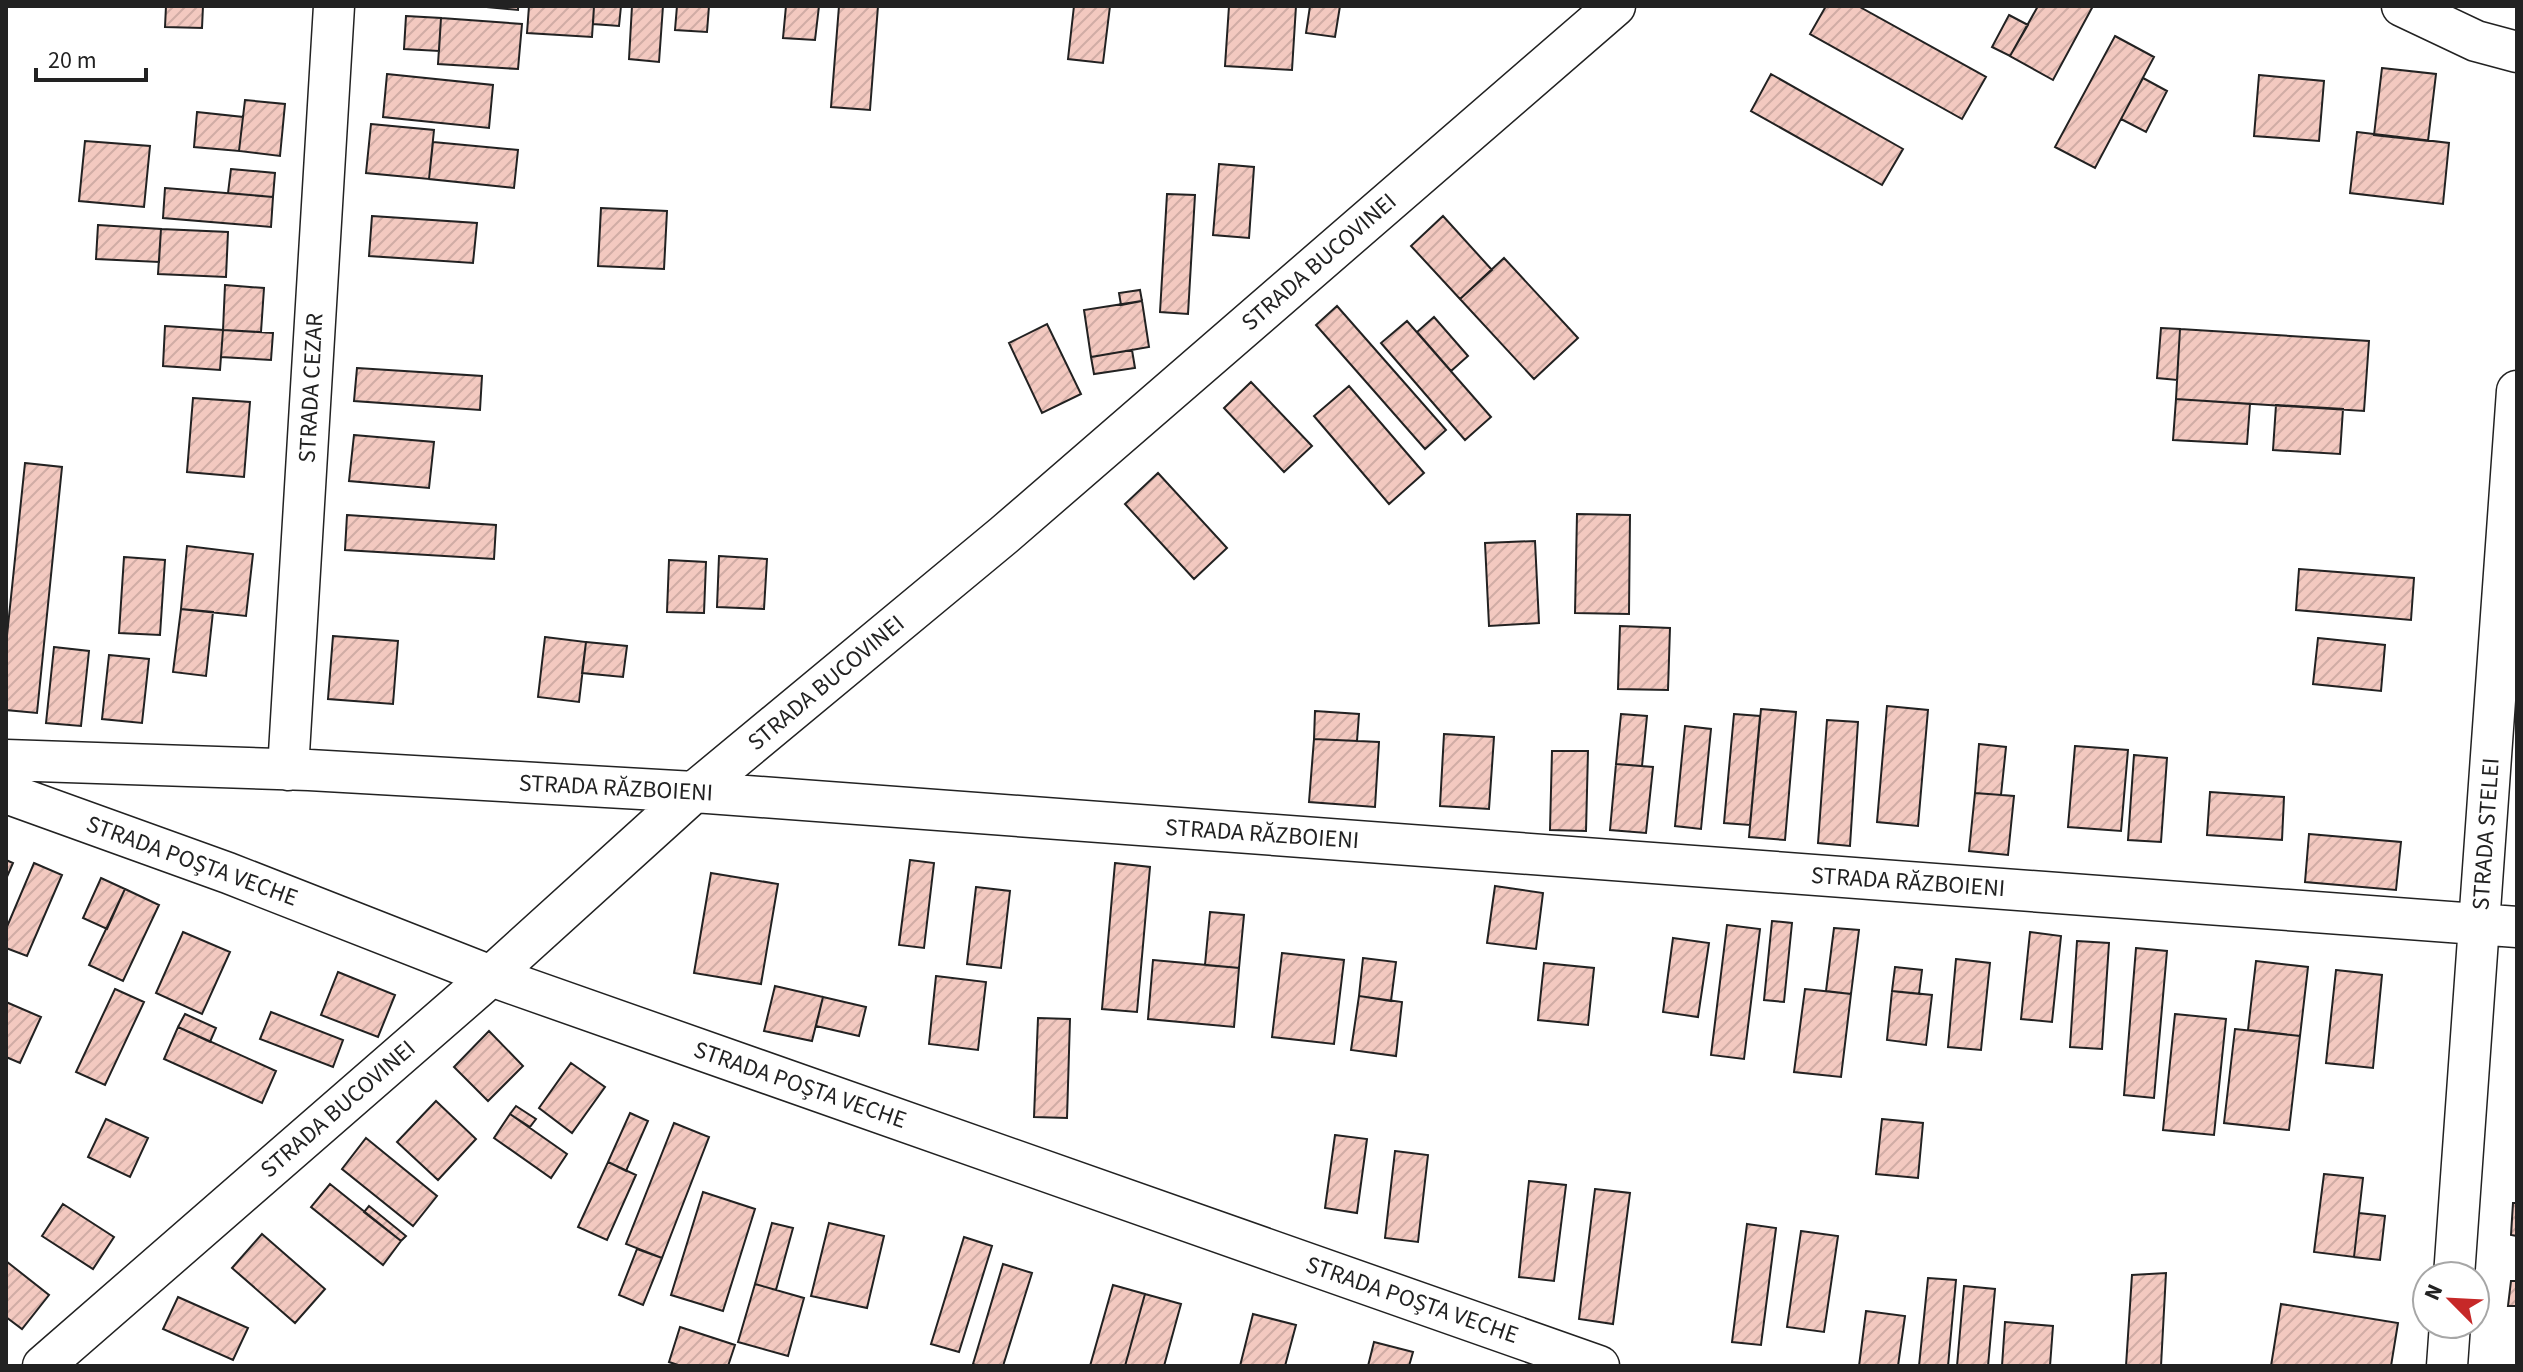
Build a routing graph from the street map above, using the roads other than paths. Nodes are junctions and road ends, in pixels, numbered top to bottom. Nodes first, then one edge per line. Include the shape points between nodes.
1 (334, 6) edge
2 (1615, 6) edge
3 (2402, 6) edge
4 (2517, 52) edge
5 (2517, 391) edge
6 (6, 760) edge
7 (288, 770) junction
8 (694, 792) junction
9 (6, 793) edge
10 (2498, 926) edge
11 (491, 976) junction
12 (2456, 1260) edge
13 (2449, 1340) edge
14 (43, 1366) edge
15 (1599, 1366) edge
16 (2447, 1366) edge

1 - 7 street, STRADA CEZAR
2 - 8 street, STRADA BUCOVINEI via 1004,535
3 - 4 street via 2476,41
5 - 10 street, STRADA STELEI
6 - 7 street, STRADA RĂZBOIENI
7 - 8 street, STRADA RĂZBOIENI
8 - 10 street, STRADA RĂZBOIENI
8 - 11 street, STRADA BUCOVINEI
9 - 11 street, STRADA POȘTA VECHE
10 - 12 street, STRADA STELEI
11 - 14 street, STRADA BUCOVINEI
11 - 15 street, STRADA POȘTA VECHE
13 - 16 street

